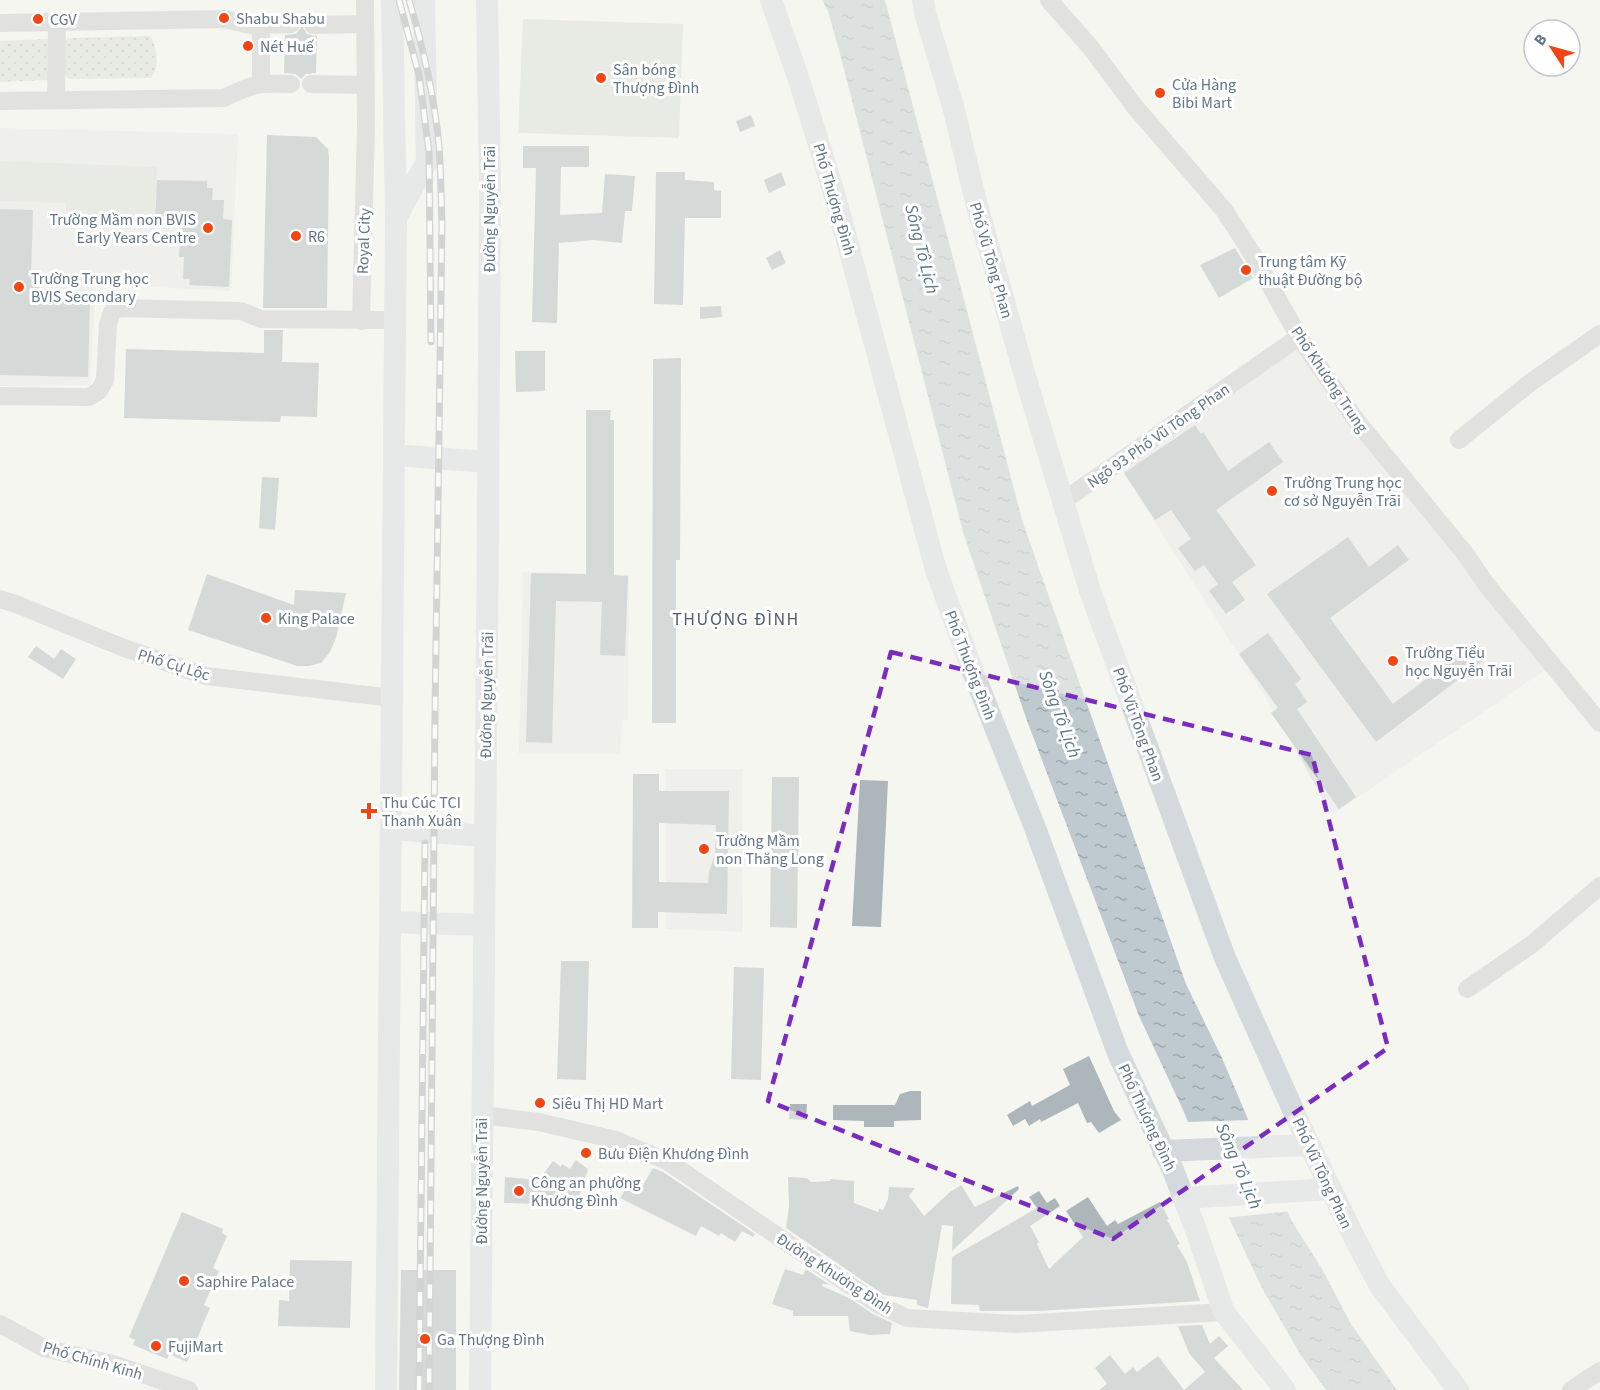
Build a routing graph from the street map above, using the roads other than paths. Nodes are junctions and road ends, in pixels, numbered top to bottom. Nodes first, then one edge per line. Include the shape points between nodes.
1 (365, 0) edge
2 (392, 0) edge
3 (423, 0) edge
4 (487, 0) edge
5 (771, 0) edge
6 (1049, 0) edge
7 (921, 4) edge
8 (57, 22) junction
9 (0, 23) edge
10 (291, 24) dead end
11 (365, 24) junction
12 (261, 25) junction
13 (313, 25) dead end
14 (261, 83) junction
15 (291, 84) dead end
16 (311, 84) dead end
17 (365, 85) junction
18 (56, 100) junction
19 (0, 101) edge
20 (366, 126) junction
21 (395, 127) junction
22 (396, 217) junction
23 (395, 320) junction
24 (361, 321) junction
25 (1600, 334) edge
26 (1299, 337) junction
27 (0, 396) edge
28 (1459, 440) dead end
29 (394, 455) junction
30 (488, 462) junction
31 (1063, 501) junction
32 (0, 599) edge
33 (392, 698) junction
34 (1600, 723) edge
35 (391, 829) junction
36 (484, 837) junction
37 (1600, 886) edge
38 (390, 922) junction
39 (484, 925) junction
40 (1467, 989) dead end
41 (482, 1115) junction
42 (1309, 1145) junction
43 (1163, 1151) junction
44 (1330, 1189) junction
45 (1194, 1198) junction
46 (1224, 1311) junction
47 (0, 1324) edge
48 (1600, 1371) edge
49 (189, 1390) edge
50 (386, 1390) edge
51 (480, 1390) edge
52 (1285, 1390) edge
53 (1458, 1390) edge
54 (1572, 1390) edge

1 - 11 street, Royal City
2 - 21 main road
3 - 22 main road via 427,161
4 - 30 main road, Đường Nguyễn Trãi
5 - 43 main road, Phố Thượng Đình via 834,193 936,570 1118,1053
6 - 26 street, Phố Khương Trung via 1224,210
7 - 31 main road, Phố Vũ Tông Phan
8 - 9 street
8 - 12 street via 225,19
8 - 18 street
10 - 12 street
11 - 13 street
11 - 17 street, Royal City
12 - 14 street
14 - 15 street
14 - 18 street via 224,98
16 - 17 street
17 - 20 street, Royal City
18 - 19 street
20 - 21 street
20 - 24 street, Royal City
21 - 22 main road
22 - 23 main road
23 - 24 street
23 - 29 main road
24 - 27 street via 261,319 241,311 120,308 112,312 108,324 105,380 99,391 89,397
25 - 28 street
26 - 31 street, Ngõ 93 Phố Vũ Tông Phan
26 - 34 street, Phố Khương Trung via 1356,420
29 - 30 main road
29 - 33 main road
30 - 36 main road, Đường Nguyễn Trãi
31 - 42 main road, Phố Vũ Tông Phan via 1090,594 1225,958
32 - 33 street, Phố Cự Lộc via 206,676
33 - 35 main road
35 - 36 main road
35 - 38 main road
36 - 39 main road, Đường Nguyễn Trãi
37 - 40 street via 1531,945
38 - 39 main road
38 - 50 main road
39 - 41 main road, Đường Nguyễn Trãi
41 - 46 street, Đường Khương Đình via 539,1122 616,1140 667,1161 879,1305 907,1318 1017,1324
41 - 51 main road, Đường Nguyễn Trãi
42 - 43 main road
42 - 44 main road, Phố Vũ Tông Phan
43 - 45 main road, Phố Thượng Đình
44 - 45 main road
44 - 53 main road, Phố Vũ Tông Phan via 1380,1286
45 - 46 main road, Phố Thượng Đình
46 - 52 main road
47 - 49 street, Phố Chính Kinh via 44,1348 112,1364
48 - 54 street

